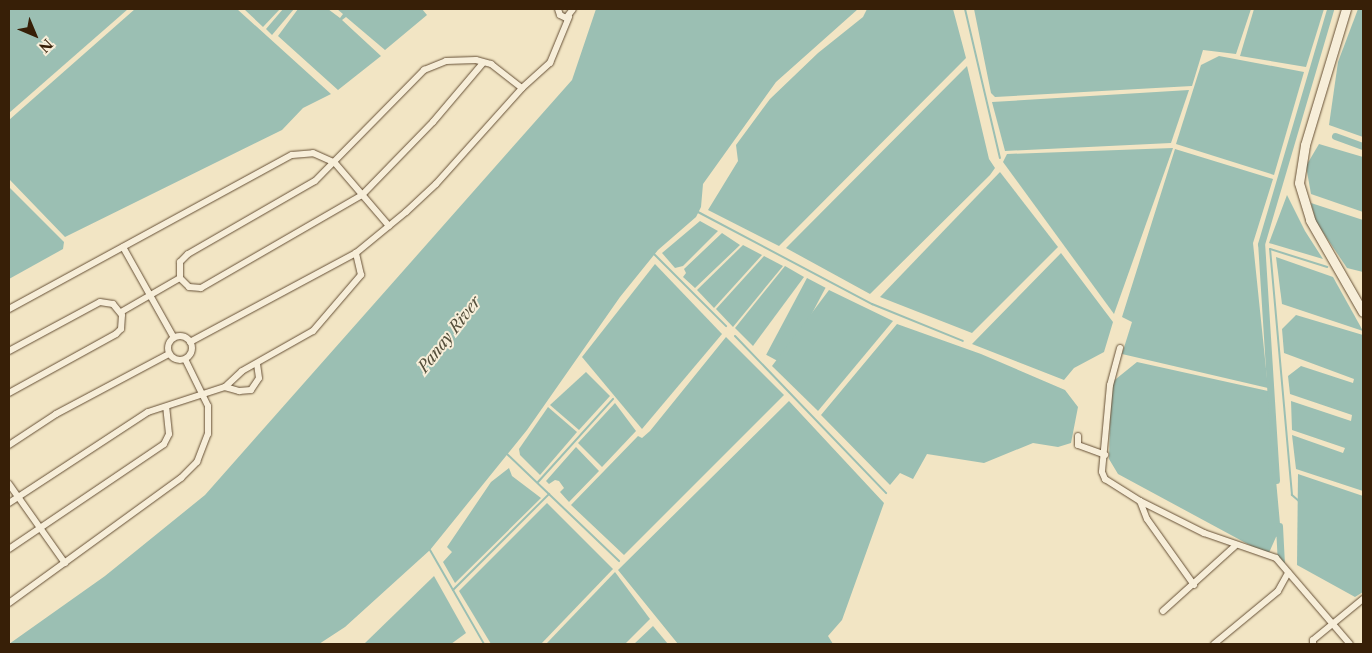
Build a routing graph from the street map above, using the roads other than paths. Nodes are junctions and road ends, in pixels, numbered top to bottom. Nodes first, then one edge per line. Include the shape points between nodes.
1 (558, 9) edge
2 (573, 9) edge
3 (1346, 9) edge
4 (569, 17) junction
5 (483, 62) junction
6 (522, 88) junction
7 (335, 163) junction
8 (362, 194) junction
9 (390, 226) junction
10 (123, 247) junction
11 (356, 253) junction
12 (180, 278) junction
13 (151, 294) junction
14 (9, 309) edge
15 (121, 312) junction
16 (1363, 312) edge
17 (174, 338) junction
18 (190, 342) junction
19 (1120, 348) dead end
20 (9, 351) edge
21 (169, 354) junction
22 (185, 359) junction
23 (257, 364) junction
24 (225, 387) junction
25 (9, 393) edge
26 (204, 394) junction
27 (166, 407) junction
28 (1078, 436) dead end
29 (9, 446) edge
30 (1105, 455) junction
31 (9, 484) edge
32 (18, 496) junction
33 (1140, 501) junction
34 (9, 503) edge
35 (40, 527) junction
36 (1235, 546) junction
37 (9, 549) edge
38 (65, 563) junction
39 (1288, 573) junction
40 (1194, 584) junction
41 (1363, 599) edge
42 (9, 603) edge
43 (1163, 611) dead end
44 (1334, 622) junction
45 (1214, 644) edge
46 (1313, 644) edge
47 (1350, 644) edge

1 - 4 street via 562,16
2 - 4 street
3 - 16 main road via 1303,154 1299,183 1310,220
4 - 6 street via 550,63
5 - 6 street via 503,71
5 - 7 street via 446,61 424,70
5 - 8 street via 433,122
6 - 9 street via 436,184
7 - 8 street
7 - 10 street via 313,153 283,158
7 - 12 street via 301,191 188,254 180,262
8 - 9 street
8 - 12 street via 202,288 189,287
9 - 11 street
10 - 13 street
10 - 14 street
11 - 18 street
11 - 23 street via 361,275 320,323 304,337
12 - 13 street
13 - 15 street
13 - 17 street
15 - 20 street via 113,304 100,302
15 - 25 street via 122,322 116,334
17 - 18 street via 181,336
17 - 21 street via 169,343
18 - 22 street via 191,354
19 - 30 street via 1110,385
21 - 22 street via 174,359
21 - 29 street via 56,414
22 - 26 street
23 - 24 street via 242,371
23 - 24 street via 259,378 251,390
24 - 26 street
26 - 27 street
26 - 38 street via 209,418 208,434 204,449 190,470
27 - 32 street via 148,412
27 - 35 street via 169,434 164,444
28 - 30 street via 1078,445
30 - 33 street via 1104,479
31 - 32 street
32 - 34 street
32 - 35 street
33 - 36 street
33 - 40 street via 1147,520
35 - 37 street
35 - 38 street
36 - 39 street via 1276,558
36 - 40 street
38 - 42 street
39 - 44 street
39 - 45 street via 1278,591
40 - 43 street
41 - 44 street
44 - 46 street via 1313,640
44 - 47 street

